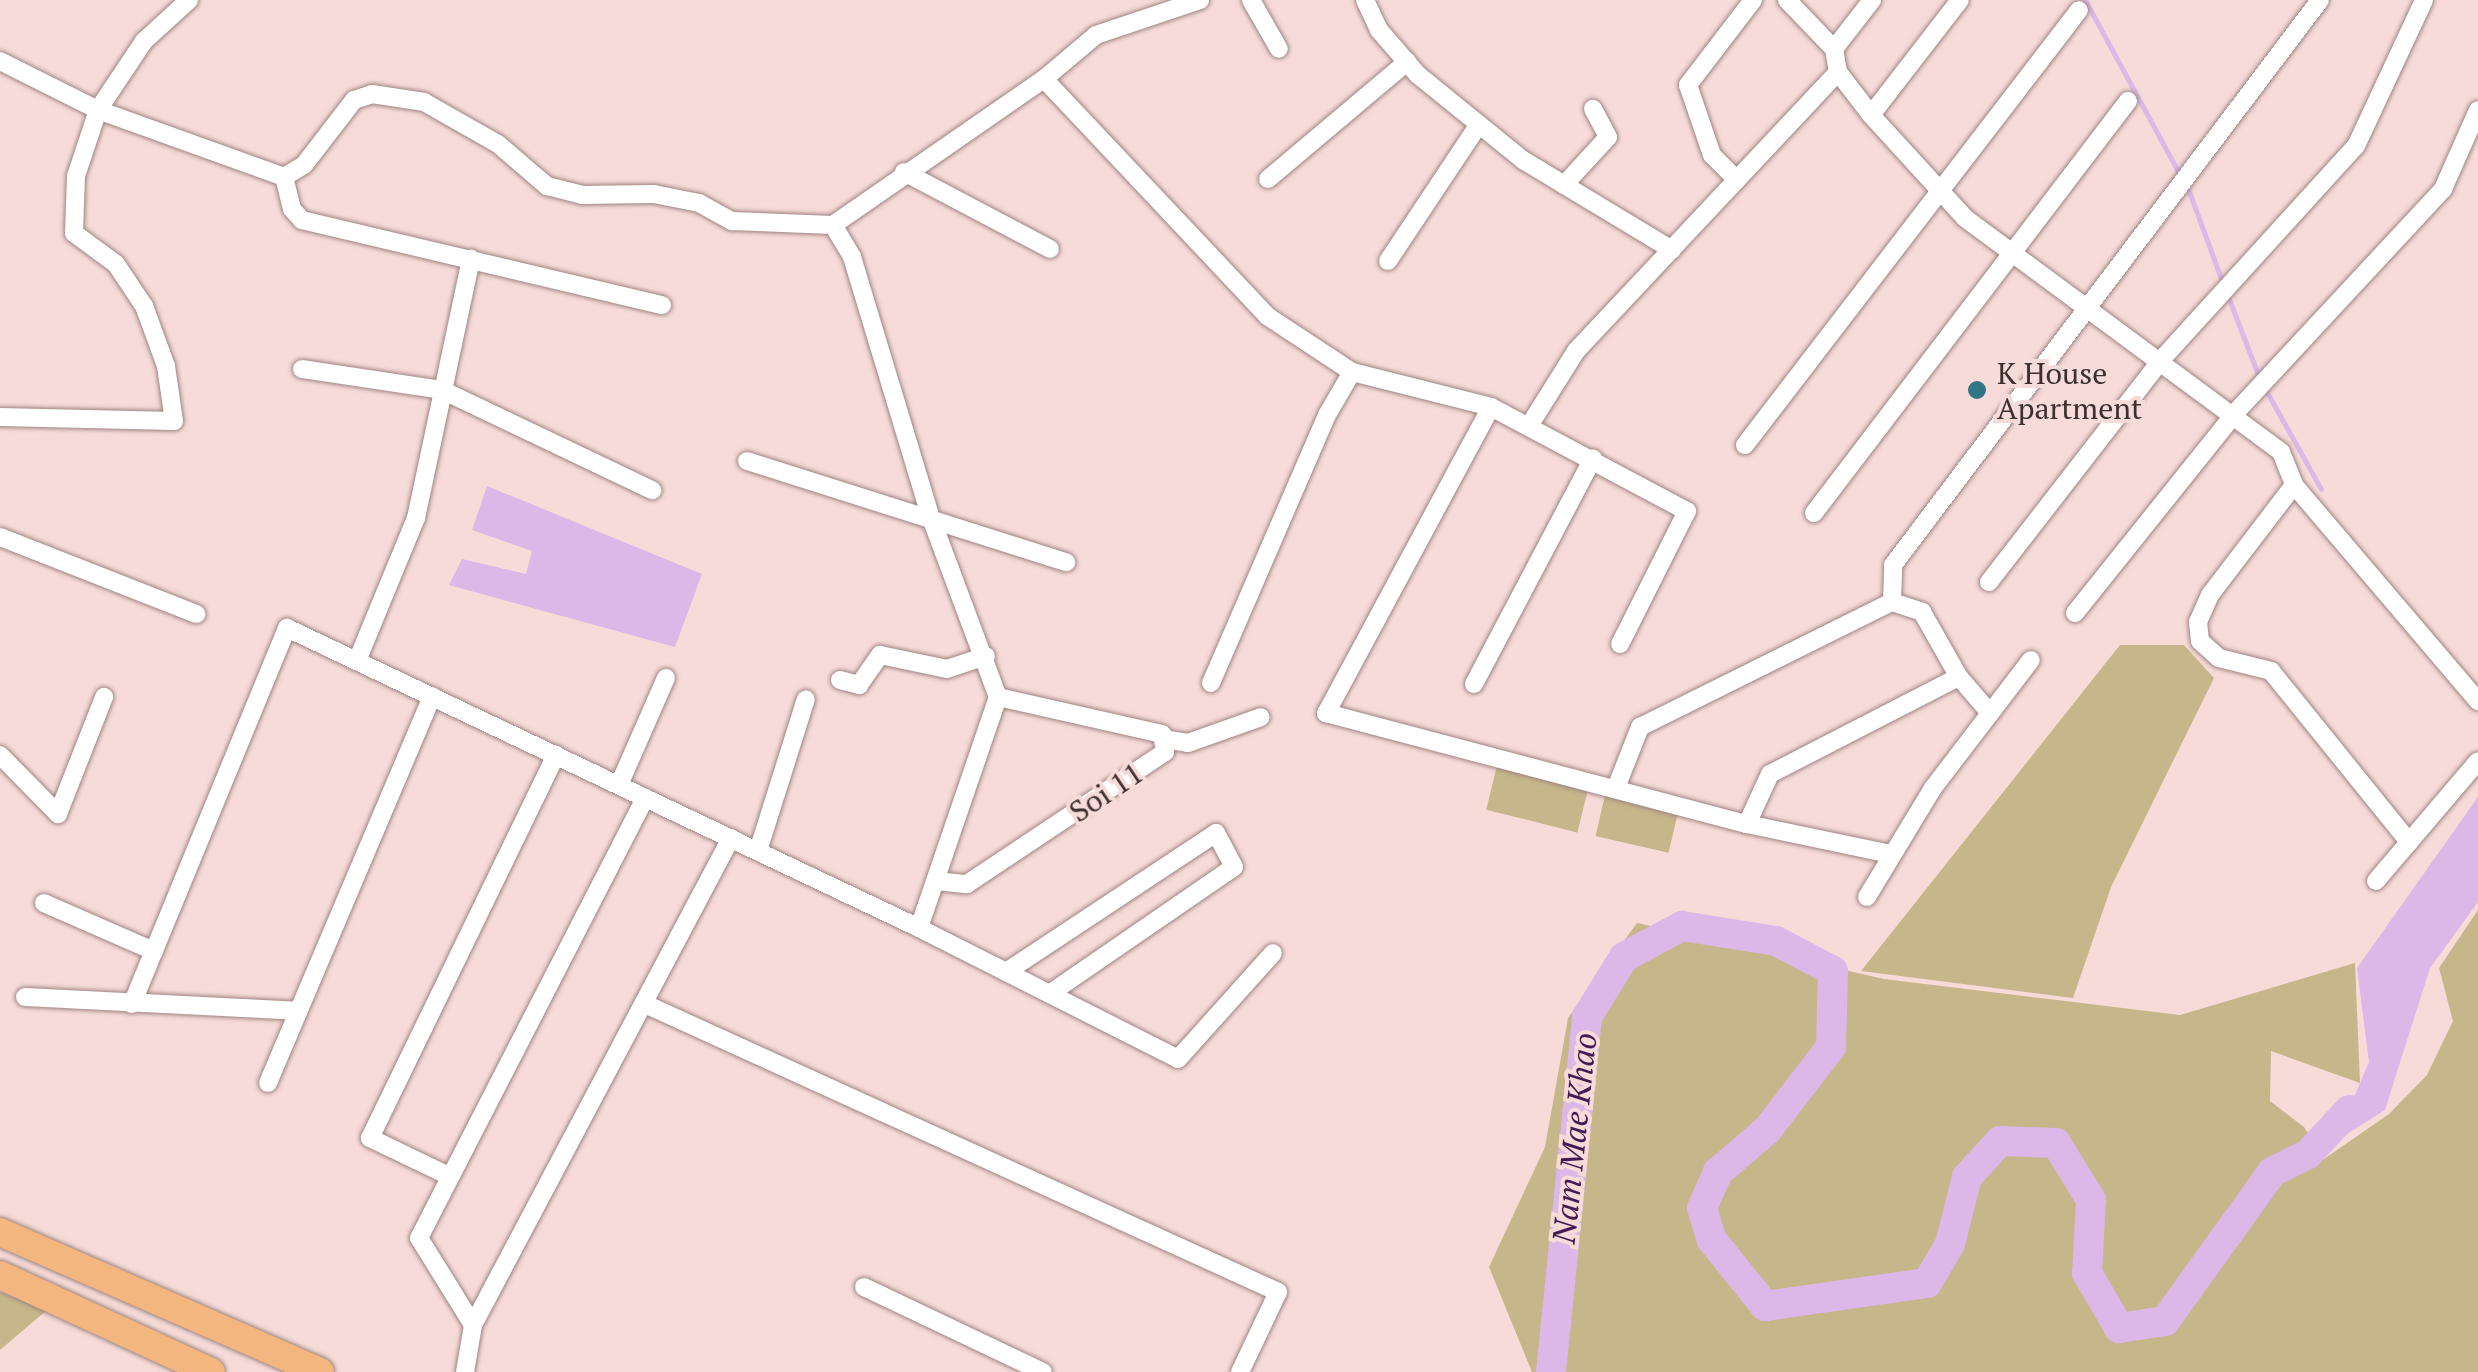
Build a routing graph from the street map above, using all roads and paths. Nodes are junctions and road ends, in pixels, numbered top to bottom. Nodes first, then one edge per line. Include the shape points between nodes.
1 (189, 0) edge
2 (1200, 0) edge
3 (1251, 0) edge
4 (1365, 0) edge
5 (1752, 0) edge
6 (1787, 0) edge
7 (1872, 0) edge
8 (1960, 0) edge
9 (2320, 0) edge
10 (2424, 0) edge
11 (2080, 10) dead end
12 (1280, 49) dead end
13 (1834, 49) junction
14 (0, 61) edge
15 (1407, 62) junction
16 (1838, 72) junction
17 (1044, 79) junction
18 (2128, 102) dead end
19 (1593, 109) dead end
20 (98, 110) junction
21 (2478, 110) edge
22 (1871, 115) junction
23 (1479, 124) junction
24 (904, 172) junction
25 (284, 177) junction
26 (1268, 179) dead end
27 (1738, 180) junction
28 (1564, 185) junction
29 (1939, 188) junction
30 (832, 224) junction
31 (1050, 249) dead end
32 (1672, 250) junction
33 (2011, 252) junction
34 (472, 260) junction
35 (1388, 261) dead end
36 (662, 305) dead end
37 (2087, 307) junction
38 (2161, 360) junction
39 (302, 369) dead end
40 (1352, 372) junction
41 (442, 390) junction
42 (1491, 407) junction
43 (2235, 413) junction
44 (0, 418) edge
45 (1529, 426) junction
46 (1745, 445) dead end
47 (1593, 458) junction
48 (747, 461) dead end
49 (2294, 484) junction
50 (652, 490) dead end
51 (1814, 513) dead end
52 (931, 518) junction
53 (0, 536) edge
54 (1066, 562) dead end
55 (1990, 582) dead end
56 (1892, 602) junction
57 (2075, 613) dead end
58 (196, 614) dead end
59 (1620, 644) dead end
60 (986, 656) junction
61 (2031, 660) dead end
62 (358, 661) junction
63 (1959, 677) junction
64 (666, 678) dead end
65 (840, 680) dead end
66 (1212, 683) dead end
67 (1474, 684) dead end
68 (432, 696) junction
69 (104, 697) dead end
70 (998, 697) junction
71 (806, 699) dead end
72 (2478, 701) edge
73 (1990, 713) junction
74 (1261, 717) dead end
75 (1163, 739) junction
76 (0, 755) edge
77 (556, 755) junction
78 (2478, 760) edge
79 (619, 785) junction
80 (1616, 788) junction
81 (645, 798) junction
82 (1747, 824) junction
83 (731, 838) junction
84 (2409, 842) junction
85 (758, 851) junction
86 (1890, 854) junction
87 (936, 881) junction
88 (2376, 881) dead end
89 (1867, 897) dead end
90 (44, 903) dead end
91 (919, 928) junction
92 (154, 950) junction
93 (1273, 953) dead end
94 (1006, 972) junction
95 (1049, 994) junction
96 (24, 998) dead end
97 (132, 1004) junction
98 (645, 1004) junction
99 (298, 1011) junction
100 (268, 1083) dead end
101 (449, 1176) junction
102 (0, 1232) edge
103 (0, 1275) edge
104 (864, 1287) dead end
105 (472, 1325) junction
106 (211, 1372) edge
107 (320, 1372) edge
108 (464, 1372) edge
109 (1043, 1372) edge
110 (1240, 1372) edge

1 - 20 street via 144,41
2 - 17 street via 1096,35
3 - 12 street
4 - 15 street via 1379,30
5 - 27 street via 1688,84 1712,155
6 - 13 street
7 - 13 street
8 - 22 street
9 - 37 street
10 - 38 street via 2356,146
11 - 29 street
13 - 16 street
14 - 20 street
15 - 23 street
15 - 26 street
16 - 22 street
16 - 27 street
17 - 24 street
17 - 40 street via 1267,316
18 - 33 street
19 - 28 street via 1608,137
20 - 25 street
20 - 44 street via 76,176 74,233 116,264 144,306 166,366 174,421
21 - 43 street via 2442,189
22 - 29 street
23 - 28 street
23 - 35 street
24 - 30 street
24 - 31 street
25 - 30 street via 304,165 354,100 372,94 424,102 498,144 548,186 582,196 654,194 732,221
25 - 34 street via 302,220
27 - 32 street
28 - 32 street
29 - 33 street via 1965,218
29 - 46 street
30 - 52 street via 852,258
32 - 45 street via 1576,351
33 - 37 street
33 - 51 street
34 - 36 street
34 - 41 street
37 - 38 street
37 - 56 street via 1893,565
38 - 43 street
38 - 55 street
39 - 41 street
40 - 42 street
40 - 66 street via 1326,415
41 - 50 street
41 - 62 street via 416,518
42 - 45 street
42 - 80 street via 1326,713
43 - 49 street via 2281,452
43 - 57 street
45 - 47 street
47 - 59 street via 1687,511
47 - 67 street
48 - 52 street
49 - 72 street
49 - 84 street via 2210,595 2198,622 2200,642 2219,658 2272,672
52 - 54 street
52 - 60 street
53 - 58 street
56 - 63 street via 1922,612
56 - 80 street via 1640,727
60 - 65 street via 946,669 880,656 859,685
60 - 70 street
61 - 73 street
62 - 68 street
62 - 92 street via 287,628
63 - 73 street
63 - 82 street via 1770,774
64 - 79 street
68 - 77 street
68 - 99 street
69 - 76 street via 58,814
70 - 75 street, Soi 11
70 - 87 street
71 - 85 street
73 - 86 street
74 - 75 street via 1188,744
75 - 87 street, Soi 11 via 1165,752 967,884
77 - 79 street
77 - 101 street via 370,1138
78 - 84 street
79 - 81 street
80 - 82 street
81 - 83 street
81 - 101 street
82 - 86 street
83 - 85 street
83 - 98 street
84 - 88 street
85 - 91 street
86 - 89 street
87 - 91 street
90 - 92 street
91 - 94 street
92 - 97 street
93 - 95 street via 1178,1059
94 - 95 street
94 - 95 street via 1216,833 1234,867
96 - 97 street
97 - 99 street
98 - 105 street
98 - 110 street via 1278,1292
99 - 100 street
101 - 105 street via 419,1238
102 - 107 main road
103 - 106 main road
104 - 109 street
105 - 108 street

